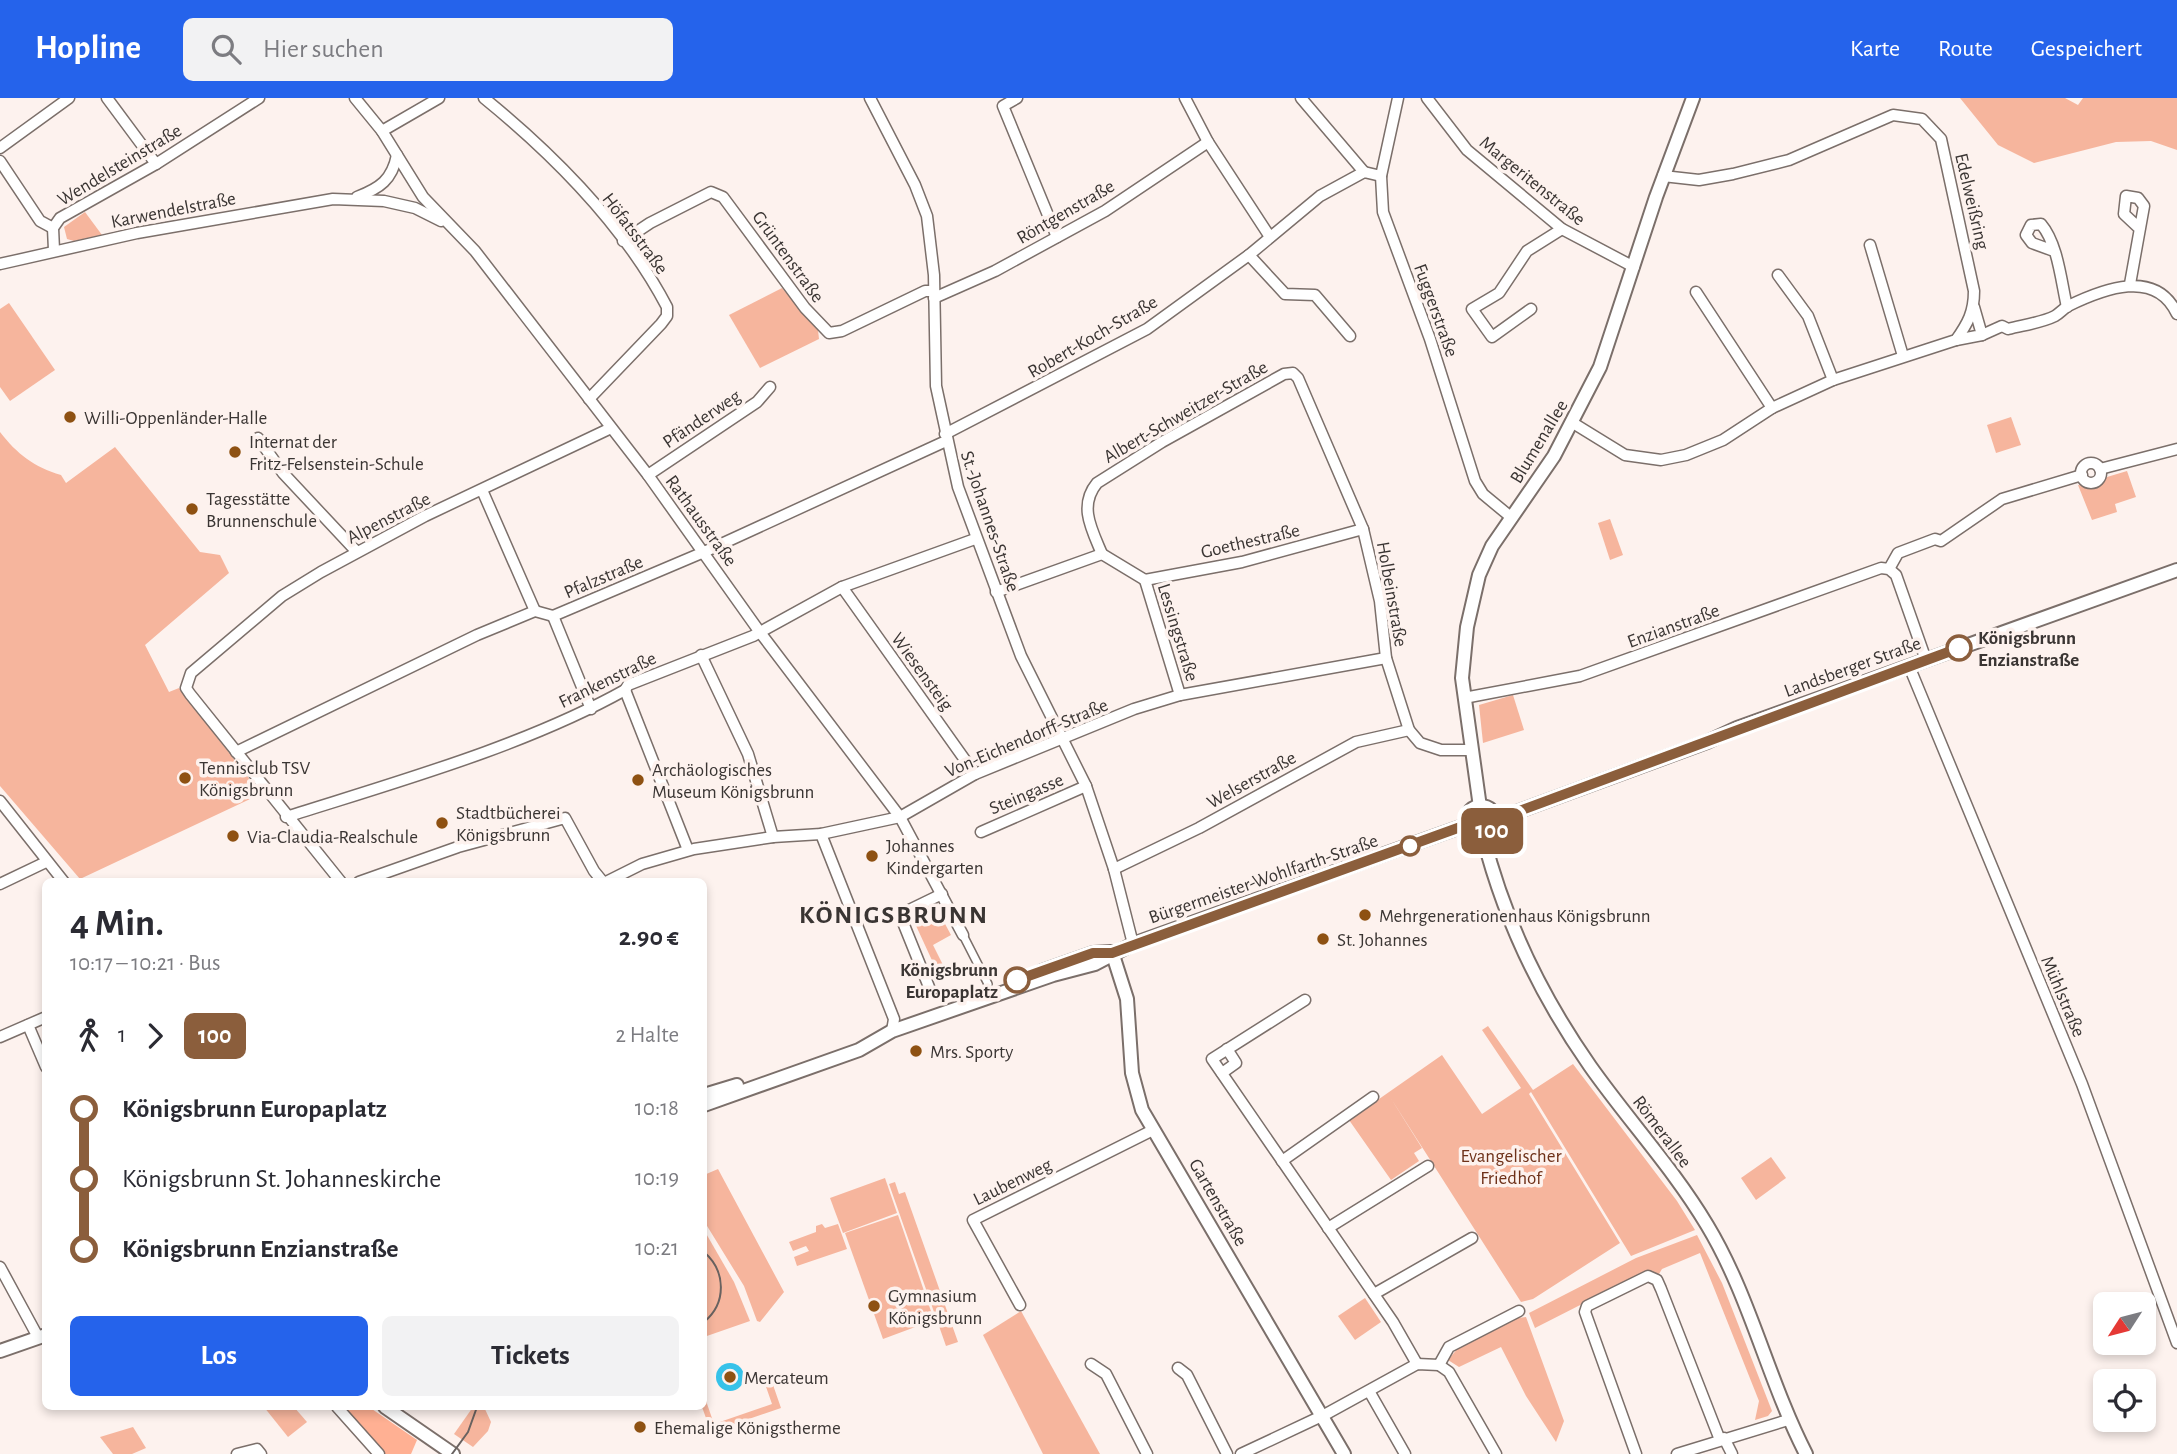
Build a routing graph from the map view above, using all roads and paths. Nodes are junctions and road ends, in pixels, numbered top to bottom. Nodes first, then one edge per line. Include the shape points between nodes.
1 (69, 98) edge
2 (107, 98) edge
3 (259, 98) edge
4 (355, 98) edge
5 (439, 98) edge
6 (484, 98) edge
7 (870, 98) edge
8 (1017, 98) edge
9 (1185, 98) edge
10 (1301, 98) edge
11 (1398, 98) edge
12 (1693, 98) edge
13 (1431, 99) edge
14 (382, 131) junction
15 (1208, 142) junction
16 (0, 148) edge
17 (397, 155) junction
18 (0, 161) edge
19 (156, 164) junction
20 (1364, 172) junction
21 (1381, 176) junction
22 (1663, 176) junction
23 (355, 197) junction
24 (447, 224) junction
25 (53, 228) junction
26 (1562, 229) junction
27 (2140, 229) dead end
28 (1057, 237) junction
29 (1270, 237) junction
30 (624, 241) junction
31 (1870, 245) dead end
32 (54, 250) junction
33 (2054, 251) dead end
34 (1249, 255) junction
35 (0, 264) edge
36 (1634, 267) junction
37 (1778, 275) dead end
38 (2130, 284) junction
39 (1696, 292) dead end
40 (934, 294) junction
41 (1974, 307) junction
42 (2067, 307) junction
43 (1531, 309) dead end
44 (2177, 314) edge
45 (1982, 335) junction
46 (1350, 336) dead end
47 (1956, 340) junction
48 (1903, 356) junction
49 (1284, 374) joint
50 (1833, 380) junction
51 (770, 387) dead end
52 (589, 399) junction
53 (1772, 408) junction
54 (1573, 424) junction
55 (611, 428) junction
56 (258, 438) dead end
57 (945, 438) junction
58 (2177, 449) edge
59 (648, 475) junction
60 (482, 490) junction
61 (1511, 518) junction
62 (1363, 529) junction
63 (975, 539) junction
64 (357, 552) junction
65 (704, 552) junction
66 (1102, 554) junction
67 (1889, 569) junction
68 (2177, 570) edge
69 (1145, 580) junction
70 (842, 587) junction
71 (996, 592) junction
72 (535, 611) junction
73 (552, 616) junction
74 (760, 631) junction
75 (701, 655) junction
76 (1386, 658) junction
77 (1926, 660) junction
78 (1909, 666) junction
79 (625, 690) junction
80 (1180, 695) junction
81 (1464, 698) junction
82 (591, 709) junction
83 (1409, 730) junction
84 (1064, 740) junction
85 (1471, 750) junction
86 (236, 752) junction
87 (975, 775) junction
88 (1086, 786) junction
89 (0, 801) edge
90 (1489, 813) junction
91 (286, 817) junction
92 (900, 817) junction
93 (1466, 825) junction
94 (981, 832) dead end
95 (821, 834) junction
96 (773, 836) junction
97 (1483, 836) junction
98 (688, 850) junction
99 (46, 862) junction
100 (1114, 869) junction
101 (60, 878) edge
102 (338, 878) edge
103 (370, 878) edge
104 (600, 878) edge
105 (611, 878) edge
106 (0, 884) edge
107 (942, 894) junction
108 (963, 936) joint
109 (1133, 944) junction
110 (1112, 953) junction
111 (988, 984) dead end
112 (931, 992) dead end
113 (1305, 999) dead end
114 (42, 1019) edge
115 (28, 1025) junction
116 (886, 1034) junction
117 (0, 1037) edge
118 (1227, 1049) junction
119 (42, 1058) edge
120 (1222, 1073) junction
121 (1374, 1097) dead end
122 (707, 1101) edge
123 (1153, 1130) junction
124 (1282, 1161) junction
125 (1429, 1166) dead end
126 (1328, 1228) junction
127 (1472, 1238) dead end
128 (0, 1267) edge
129 (1374, 1294) junction
130 (1020, 1305) dead end
131 (1519, 1311) dead end
132 (42, 1336) edge
133 (2177, 1343) edge
134 (0, 1351) edge
135 (1091, 1364) dead end
136 (1417, 1364) junction
137 (1438, 1365) junction
138 (1178, 1368) dead end
139 (1369, 1391) junction
140 (340, 1410) edge
141 (389, 1410) edge
142 (1321, 1416) junction
143 (1788, 1420) junction
144 (1722, 1439) junction
145 (438, 1450) edge
146 (237, 1454) edge
147 (261, 1454) edge
148 (379, 1454) edge
149 (453, 1454) edge
150 (1147, 1454) edge
151 (1227, 1454) edge
152 (1241, 1454) edge
153 (1344, 1454) edge
154 (1405, 1454) edge
155 (1496, 1454) edge
156 (1636, 1454) edge
157 (1677, 1454) edge
158 (1732, 1454) edge
159 (1806, 1454) edge

1 - 16 street
2 - 19 street
3 - 19 street, Wendelsteinstraße
4 - 14 street, Rathausstraße
5 - 14 street
6 - 30 street, Höfatsstraße via 547,154
7 - 40 street, St.-Johannes-Straße via 922,202 931,240
8 - 28 street via 1003,106
9 - 15 street
10 - 20 street
11 - 21 street, Fuggerstraße
12 - 22 street, Blumenallee
13 - 26 street, Margeritenstraße via 1467,150
14 - 17 street, Rathausstraße
15 - 28 street, Röntgenstraße via 1105,211
15 - 29 street
17 - 23 street, Karwendelstraße via 387,181
17 - 24 street, Rathausstraße via 423,197
18 - 25 street via 40,221
19 - 25 street, Wendelsteinstraße via 61,218
20 - 21 street
20 - 29 street, Robert-Koch-Straße via 1320,196
21 - 61 street, Fuggerstraße via 1387,225 1430,339 1475,481
22 - 36 street, Blumenallee
22 - 41 street, Edelweißring via 1699,180 1733,174 1799,156 1893,115 1922,119 1941,139
23 - 24 street, Karwendelstraße via 415,208
23 - 32 street, Karwendelstraße via 260,210
24 - 52 street, Rathausstraße via 475,251
25 - 32 street, Wendelsteinstraße
26 - 36 street, Margeritenstraße
26 - 43 street via 1527,251 1499,293 1472,309 1492,337
27 - 38 street
28 - 40 street, Röntgenstraße via 946,296
29 - 34 street, Robert-Koch-Straße
30 - 40 street, Grüntenstraße via 699,196 718,193 829,333 925,291
30 - 52 street, Höfatsstraße via 663,299 667,316
31 - 48 street
32 - 35 street, Karwendelstraße
33 - 42 street
34 - 46 street via 1285,294 1315,295
34 - 57 street, Robert-Koch-Straße via 1141,333
36 - 54 street, Blumenallee via 1601,367
37 - 50 street via 1808,316
38 - 42 street
38 - 44 street via 2160,292
39 - 53 street
40 - 57 street, St.-Johannes-Straße via 933,361
41 - 45 street
41 - 47 street
42 - 45 street via 2056,316 2008,329 2001,326
45 - 47 street
47 - 48 street
48 - 50 street
49 - 62 street, Holbeinstraße via 1298,378
49 - 66 street, Albert-Schweitzer-Straße via 1097,483 1086,509
50 - 53 street
51 - 59 street, Pfänderweg via 757,402
52 - 55 street, Rathausstraße
53 - 54 street via 1723,440 1661,460 1625,455
54 - 61 street, Blumenallee
55 - 59 street, Rathausstraße
55 - 60 street, Alpenstraße
56 - 64 street via 282,473
57 - 63 street, St.-Johannes-Straße
57 - 65 street, Pfalzstraße
58 - 67 street via 2100,469 2088,464 2082,475 2002,499 1951,536 1898,553
59 - 65 street, Rathausstraße
60 - 64 street, Alpenstraße
60 - 72 street
61 - 81 street, Blumenallee via 1479,575 1464,646
62 - 69 street, Goethestraße via 1242,562
62 - 76 street, Holbeinstraße via 1380,601
63 - 70 street, Frankenstraße
63 - 71 street, St.-Johannes-Straße
64 - 86 street, Alpenstraße via 282,596 187,679 186,688
65 - 73 street, Pfalzstraße
65 - 74 street, Rathausstraße
66 - 69 street
66 - 71 street
67 - 77 street via 1896,575
67 - 81 street, Enzianstraße via 1866,572 1580,676
68 - 77 street, Landsberger Straße
69 - 80 street, Lessingstraße
70 - 74 street, Frankenstraße
70 - 87 street, Wiesensteig
71 - 84 street, St.-Johannes-Straße via 1029,673
72 - 73 street, Pfalzstraße
72 - 86 street via 464,640
73 - 82 street
74 - 75 street, Frankenstraße
74 - 92 street, Rathausstraße
75 - 79 street, Frankenstraße
75 - 96 street via 748,754
76 - 80 street, Von-Eichendorff-Straße
76 - 83 street, Holbeinstraße
77 - 78 street, Landsberger Straße
78 - 90 street, Landsberger Straße via 1707,742
78 - 133 street, Mühlstraße via 2082,1084
79 - 82 street, Frankenstraße
79 - 98 street
80 - 84 street, Von-Eichendorff-Straße via 1134,709
81 - 85 street, Blumenallee
82 - 91 street, Frankenstraße via 444,766
83 - 85 street via 1420,743 1441,750
83 - 100 street, Welserstraße via 1356,742
84 - 87 street, Von-Eichendorff-Straße
84 - 88 street, St.-Johannes-Straße
85 - 90 street, Blumenallee
86 - 91 street
87 - 92 street, Von-Eichendorff-Straße
88 - 94 street, Steingasse
88 - 100 street, St.-Johannes-Straße
89 - 99 street
90 - 93 street via 1468,813
90 - 97 street via 1494,828
91 - 102 street
92 - 95 street, Von-Eichendorff-Straße
92 - 107 street, Rathausstraße
93 - 97 street via 1471,833
93 - 109 street, Bürgermeister-Wohlfarth-Straße
95 - 96 street, Von-Eichendorff-Straße
95 - 116 street via 894,1019
96 - 98 street, Von-Eichendorff-Straße
97 - 143 street, Römerallee via 1506,911 1546,996 1591,1067 1708,1227 1737,1285
98 - 105 street, Von-Eichendorff-Straße
99 - 101 street
99 - 106 street
100 - 109 street, St.-Johannes-Straße
103 - 104 street via 458,847 565,818
107 - 108 street, Rathausstraße
107 - 112 street via 904,913 902,924
108 - 111 street, Rathausstraße
109 - 110 street, Bürgermeister-Wohlfarth-Straße
110 - 116 street, Bürgermeister-Wohlfarth-Straße via 1093,953 1082,963 905,1021
110 - 123 street, Gartenstraße via 1127,999 1136,1093
113 - 118 street
114 - 115 street
115 - 117 street
115 - 119 street
116 - 122 street, Bürgermeister-Wohlfarth-Straße
118 - 120 street via 1236,1063
118 - 120 street via 1212,1059
120 - 124 street
121 - 124 street
123 - 130 street, Laubenweg via 973,1220
123 - 142 street, Gartenstraße
124 - 126 street
125 - 126 street
126 - 129 street
127 - 129 street
128 - 132 street
129 - 136 street
131 - 137 street via 1449,1347
132 - 134 street
135 - 150 street via 1106,1374
136 - 137 street
136 - 139 street
137 - 155 street via 1460,1386
138 - 151 street via 1187,1375
139 - 142 street
139 - 154 street
140 - 148 street
141 - 145 street
142 - 152 street
142 - 153 street, Gartenstraße
143 - 144 street
143 - 159 street, Römerallee
144 - 156 street via 1657,1280 1648,1276 1587,1306 1585,1312
144 - 157 street
144 - 158 street
145 - 149 street
146 - 147 street via 257,1449

